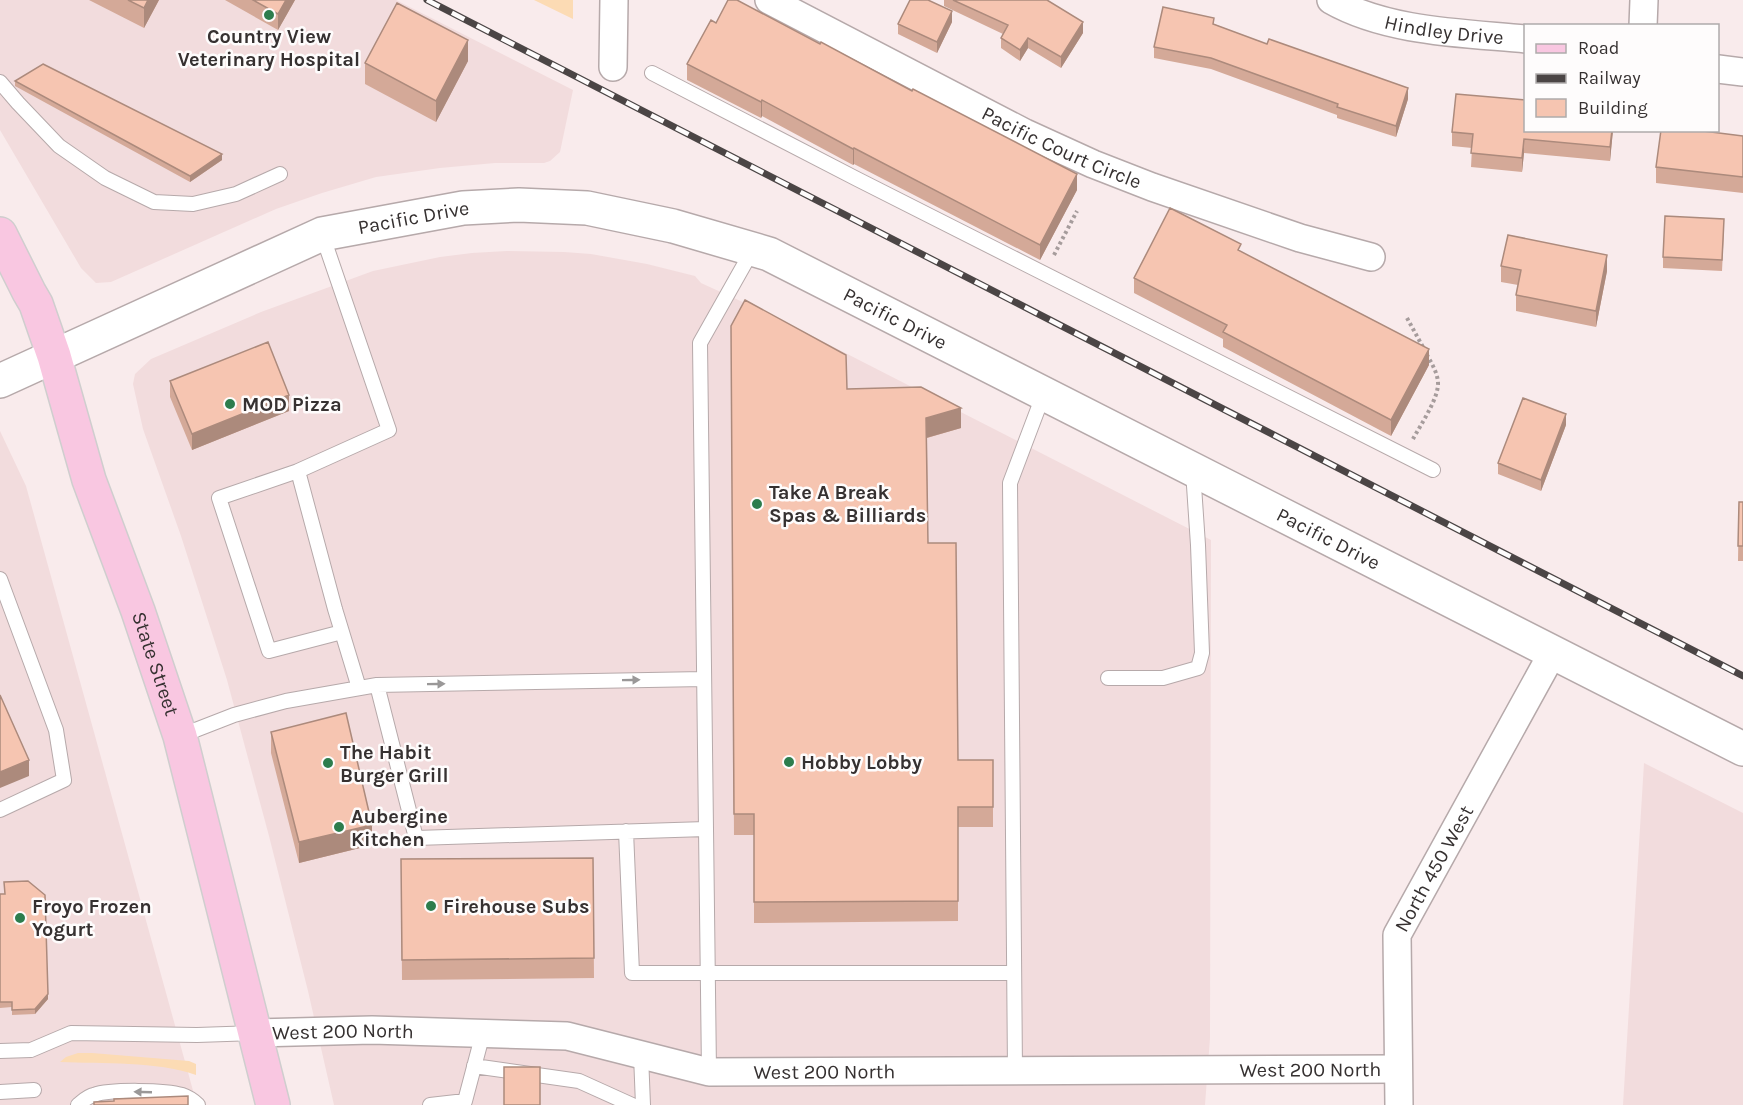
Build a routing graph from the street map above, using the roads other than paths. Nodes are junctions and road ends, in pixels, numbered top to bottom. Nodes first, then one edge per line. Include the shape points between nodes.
1 (614, 0) edge
2 (769, 0) edge
3 (1331, 0) edge
4 (1644, 0) edge
5 (1643, 24) edge
6 (1524, 39) edge
7 (613, 68) dead end
8 (1719, 69) edge
9 (1743, 72) edge
10 (652, 73) dead end
11 (0, 82) edge
12 (280, 174) dead end
13 (0, 234) edge
14 (322, 234) junction
15 (753, 249) junction
16 (1371, 257) dead end
17 (54, 356) junction
18 (0, 381) edge
19 (1044, 393) junction
20 (1193, 469) junction
21 (298, 471) junction
22 (1433, 471) dead end
23 (0, 579) edge
24 (342, 632) junction
25 (1553, 652) junction
26 (1108, 678) dead end
27 (704, 679) junction
28 (377, 685) junction
29 (359, 688) junction
30 (180, 736) junction
31 (1743, 749) edge
32 (0, 810) edge
33 (706, 829) junction
34 (626, 831) junction
35 (708, 972) junction
36 (1014, 973) junction
37 (256, 1033) junction
38 (483, 1033) junction
39 (0, 1051) edge
40 (641, 1055) junction
41 (474, 1066) junction
42 (1398, 1069) junction
43 (1015, 1071) junction
44 (709, 1072) junction
45 (34, 1090) dead end
46 (0, 1092) edge
47 (78, 1105) edge
48 (198, 1105) edge
49 (273, 1105) edge
50 (430, 1105) edge
51 (632, 1105) edge
52 (643, 1105) edge
53 (1399, 1105) edge

1 - 7 street
2 - 16 street, Pacific Court Circle via 1025,133 1093,164 1300,238
3 - 6 street, Hindley Drive via 1377,19
4 - 5 street
8 - 9 street
10 - 22 lane
11 - 12 lane via 59,146 105,178 154,202 192,204 236,194
13 - 17 main road, State Street via 36,304
14 - 15 street, Pacific Drive via 463,208 519,205 587,208 673,226
14 - 17 street, Pacific Drive
14 - 21 lane via 389,430
15 - 19 street, Pacific Drive
15 - 27 lane via 700,343
17 - 18 street, Pacific Drive
17 - 30 main road, State Street via 89,480
19 - 20 street, Pacific Drive
19 - 36 lane via 1010,483
20 - 25 street, Pacific Drive
20 - 26 lane via 1202,653 1198,669 1163,678
21 - 24 lane
21 - 24 lane via 219,498 269,651
23 - 32 lane via 56,729 64,780
24 - 29 lane
25 - 31 street, Pacific Drive
25 - 42 street, North 450 West via 1397,934
28 -> 27 lane
27 - 33 lane
28 - 29 lane
28 - 34 lane via 416,838
29 - 30 lane via 285,701
30 - 37 main road, State Street
33 - 34 lane
33 - 35 lane
34 - 35 lane via 632,973
35 - 36 lane
35 - 44 lane
36 - 43 lane
37 - 38 street, West 200 North
37 - 39 lane via 71,1033 32,1050
37 - 49 main road, State Street
38 - 40 street, West 200 North via 567,1036
38 - 41 lane
40 - 44 street, West 200 North
40 - 52 lane
41 - 50 lane via 465,1101
41 - 51 lane via 579,1081
42 - 43 street, West 200 North
42 - 53 street, North 450 West
43 - 44 street, West 200 North
45 - 46 lane
48 -> 47 lane via 182,1095 146,1092 92,1095

